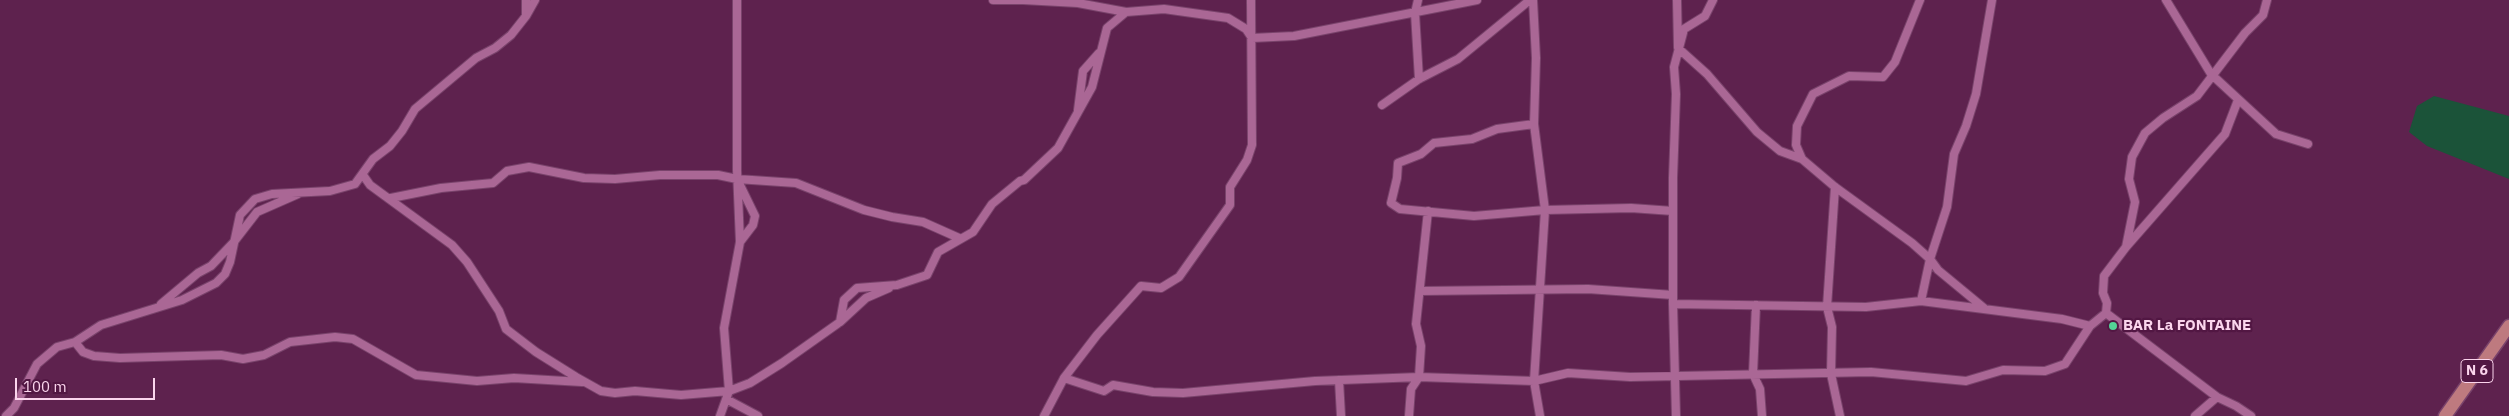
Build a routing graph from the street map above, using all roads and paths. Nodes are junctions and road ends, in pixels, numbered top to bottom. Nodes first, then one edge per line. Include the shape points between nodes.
1 (526, 0) edge
2 (535, 0) edge
3 (993, 0) edge
4 (1023, 0) edge
5 (1251, 0) edge
6 (1418, 0) edge
7 (1477, 0) edge
8 (1532, 0) edge
9 (1677, 0) edge
10 (1713, 0) edge
11 (1920, 0) edge
12 (1992, 0) edge
13 (2166, 0) edge
14 (2267, 0) edge
15 (736, 2) edge
16 (1126, 12) junction
17 (1415, 13) junction
18 (526, 16) junction
19 (1252, 38) junction
20 (1678, 48) junction
21 (1101, 50) junction
22 (2211, 74) junction
23 (1419, 79) junction
24 (2238, 100) junction
25 (1382, 105) dead end
26 (1077, 115) junction
27 (1534, 124) junction
28 (2308, 144) dead end
29 (1802, 159) junction
30 (363, 175) junction
31 (737, 179) junction
32 (1835, 187) junction
33 (302, 192) junction
34 (391, 198) junction
35 (1545, 210) junction
36 (1428, 211) junction
37 (1673, 211) junction
38 (960, 238) junction
39 (740, 242) junction
40 (233, 244) junction
41 (2126, 247) junction
42 (1930, 259) junction
43 (897, 285) junction
44 (1540, 290) junction
45 (1420, 291) junction
46 (1673, 295) junction
47 (1921, 301) junction
48 (1673, 304) junction
49 (1756, 306) junction
50 (1827, 307) junction
51 (154, 308) junction
52 (1984, 308) junction
53 (2106, 313) junction
54 (840, 322) junction
55 (2090, 326) junction
56 (2509, 326) edge
57 (75, 342) junction
58 (1753, 374) junction
59 (1831, 374) junction
60 (1674, 376) junction
61 (1419, 377) junction
62 (1064, 378) junction
63 (1339, 380) junction
64 (1534, 381) junction
65 (587, 382) junction
66 (730, 391) junction
67 (2217, 397) junction
68 (728, 400) junction
69 (6, 416) edge
70 (720, 416) edge
71 (758, 416) edge
72 (1044, 416) edge
73 (1340, 416) edge
74 (1409, 416) edge
75 (1540, 416) edge
76 (1676, 416) edge
77 (1762, 416) edge
78 (1840, 416) edge
79 (2195, 416) edge
80 (2252, 416) edge
81 (2445, 416) edge

1 - 18 street
2 - 18 street
3 - 4 street
4 - 16 street via 1078,3
5 - 19 street
6 - 17 street
7 - 17 street
8 - 23 street via 1458,58
8 - 27 street via 1536,58
9 - 20 street
10 - 20 street via 1704,16 1684,30
11 - 29 street via 1895,62 1883,76 1849,76 1814,94 1797,126 1796,145
12 - 42 street via 1976,94 1954,154 1947,208
13 - 22 street
14 - 22 street via 2262,15
15 - 31 street
16 - 19 street via 1164,9 1228,18 1246,29
16 - 21 street via 1107,28
17 - 19 street via 1294,36
17 - 23 street
18 - 30 street via 511,35 476,58 416,109 390,146 373,159
19 - 62 street via 1252,145 1248,160 1230,187 1230,205 1179,277 1161,288 1142,286 1096,335
20 - 29 street via 1707,74 1757,132 1780,151
20 - 37 street via 1674,66
21 - 26 street via 1092,87
21 - 26 street via 1083,71
22 - 24 street
22 - 41 street via 2197,96 2145,133 2132,157 2129,180 2135,202
23 - 25 street
24 - 28 street via 2276,134
24 - 41 street via 2225,134
26 - 38 street via 1058,148 992,204 973,232
27 - 35 street
27 - 36 street via 1497,129 1472,139 1434,143 1421,154 1398,163 1398,178 1391,202 1394,207
29 - 32 street
30 - 33 street via 355,184 330,191
30 - 34 street via 370,185
31 - 34 street via 718,175 584,178 530,166 507,171 493,183 441,188
31 - 38 street via 796,183 864,210 923,222
31 - 39 street
31 - 39 street via 755,216 753,225
32 - 42 street
32 - 50 street
33 - 40 street via 257,212
33 - 40 street via 255,198 240,215
34 - 65 street via 452,246 467,262 499,311 506,329 536,352
35 - 36 street via 1474,216
35 - 37 street via 1631,208
35 - 44 street
36 - 45 street
37 - 46 street
38 - 43 street via 938,252 927,275
39 - 66 street via 724,328
40 - 51 street via 211,266 198,272
40 - 51 street via 225,274 216,283 182,300
41 - 53 street via 2104,276
42 - 47 street
42 - 52 street via 1938,270
43 - 54 street via 866,298
43 - 54 street via 857,288 844,300
44 - 45 street
44 - 46 street via 1588,289
44 - 64 street
45 - 61 street via 1416,324 1421,346
46 - 48 street
47 - 50 street
47 - 52 street
48 - 49 street
48 - 60 street
49 - 50 street
49 - 58 street
50 - 59 street via 1832,327
51 - 57 street via 101,326
52 - 55 street
53 - 55 street
53 - 67 street
54 - 66 street via 782,363
55 - 59 street via 2064,364 2045,371 2003,370 1966,381 1871,372
56 - 81 main road, N 6
57 - 65 street via 83,352 94,356 221,355 243,359 264,356 290,342 334,337 352,339 416,375 477,381 514,378
57 - 69 street via 57,347 38,364 14,408
58 - 59 street
58 - 60 street
58 - 77 street via 1760,390
59 - 78 street
60 - 64 street via 1568,373
60 - 76 street
61 - 63 street
61 - 64 street
61 - 74 street via 1411,389
62 - 63 street via 1104,391 1113,385 1183,393
62 - 72 street
63 - 73 street
64 - 75 street
65 - 66 street via 615,393 635,391 681,395
66 - 68 street
67 - 79 street
67 - 80 street
68 - 70 street
68 - 71 street

